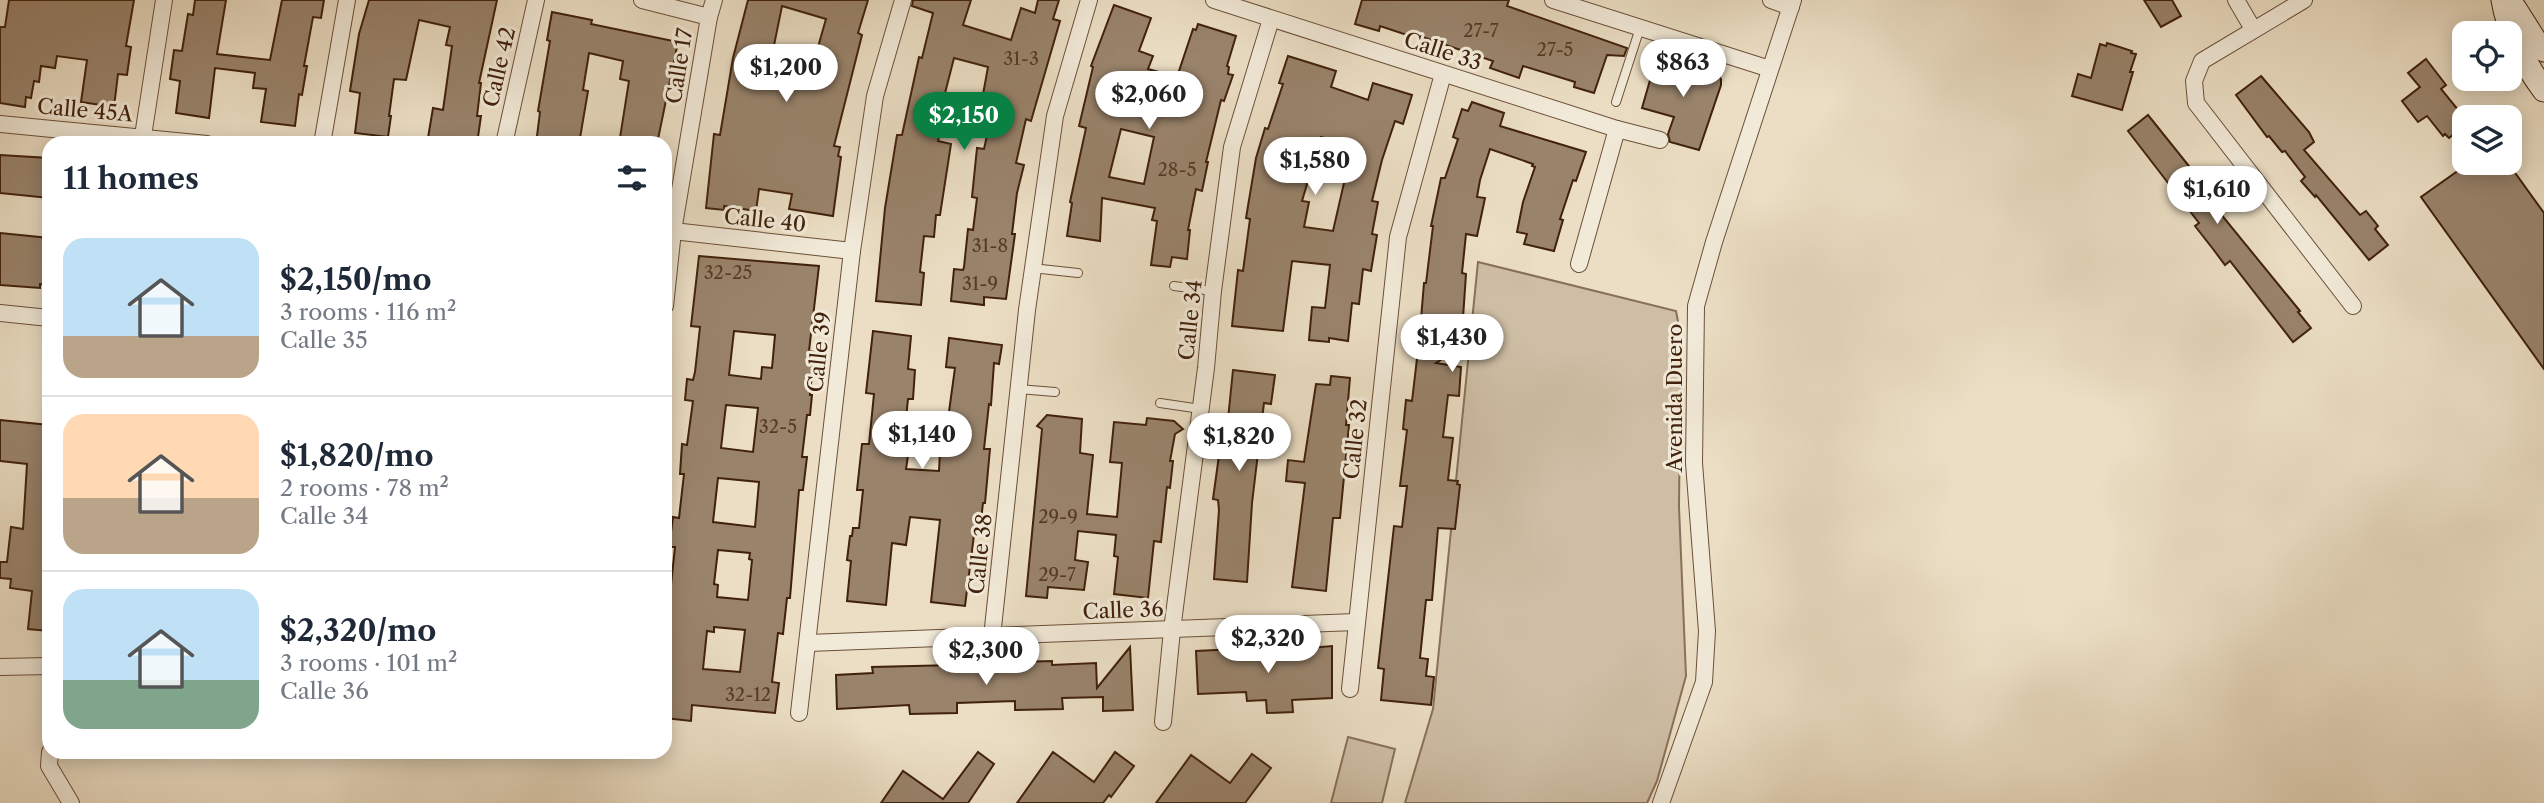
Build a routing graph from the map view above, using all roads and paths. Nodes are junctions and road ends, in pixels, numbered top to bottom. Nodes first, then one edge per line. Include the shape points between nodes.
1 (164, 0) edge
2 (347, 0) edge
3 (536, 0) edge
4 (642, 0) edge
5 (714, 0) edge
6 (903, 0) edge
7 (1089, 0) edge
8 (1213, 0) edge
9 (1553, 0) edge
10 (1771, 0) edge
11 (2236, 0) edge
12 (2304, 0) edge
13 (2503, 0) edge
14 (2510, 0) edge
15 (1792, 3) edge
16 (709, 17) junction
17 (1271, 19) junction
18 (1640, 28) junction
19 (2253, 29) junction
20 (2544, 50) edge
21 (1770, 69) junction
22 (1443, 74) junction
23 (2544, 90) edge
24 (1616, 102) dead end
25 (0, 124) edge
26 (1617, 129) junction
27 (143, 136) joint
28 (323, 136) edge
29 (505, 136) edge
30 (1660, 141) dead end
31 (673, 231) junction
32 (672, 240) edge
33 (852, 251) junction
34 (1579, 264) dead end
35 (1032, 268) junction
36 (1078, 273) dead end
37 (1174, 286) dead end
38 (1213, 291) junction
39 (2353, 306) dead end
40 (0, 313) edge
41 (42, 317) edge
42 (1018, 389) junction
43 (1055, 392) dead end
44 (1160, 403) dead end
45 (1200, 409) junction
46 (1356, 622) junction
47 (1172, 629) junction
48 (992, 636) junction
49 (808, 643) junction
50 (42, 666) edge
51 (0, 667) edge
52 (1350, 689) dead end
53 (799, 713) dead end
54 (1163, 722) dead end
55 (50, 759) edge
56 (71, 803) edge
57 (1661, 803) edge

1 - 27 street
2 - 28 street
3 - 29 street, Calle 42
4 - 16 street
5 - 16 street, Calle 17
6 - 33 street, Calle 39 via 875,96
7 - 35 street, Calle 38 via 1055,116
8 - 17 street, Calle 33
9 - 18 street
10 - 15 street
11 - 19 street
12 - 19 street
13 - 23 street via 2517,46
14 - 20 street
15 - 21 street, Avenida Duero
16 - 31 street, Calle 17
17 - 22 street, Calle 33
17 - 38 street, Calle 34 via 1232,147
18 - 21 street
18 - 24 lane
19 - 39 street via 2202,61 2194,80 2196,103
21 - 57 street, Avenida Duero via 1696,306 1694,463 1707,631 1704,682
22 - 26 street, Calle 33
22 - 46 street, Calle 32 via 1398,237
25 - 27 street, Calle 45A
26 - 30 street, Calle 33
26 - 34 street
31 - 32 street, Calle 17
31 - 33 street, Calle 40
33 - 49 street, Calle 39
35 - 36 lane
35 - 42 street, Calle 38
37 - 38 lane
38 - 45 street, Calle 34
40 - 41 street
42 - 43 lane
42 - 48 street, Calle 38
44 - 45 lane
45 - 47 street, Calle 34
46 - 47 street, Calle 36
46 - 52 street, Calle 32
47 - 48 street, Calle 36
47 - 54 street, Calle 34
48 - 49 street, Calle 36
49 - 53 street, Calle 39
50 - 51 street
55 - 56 street via 49,766

